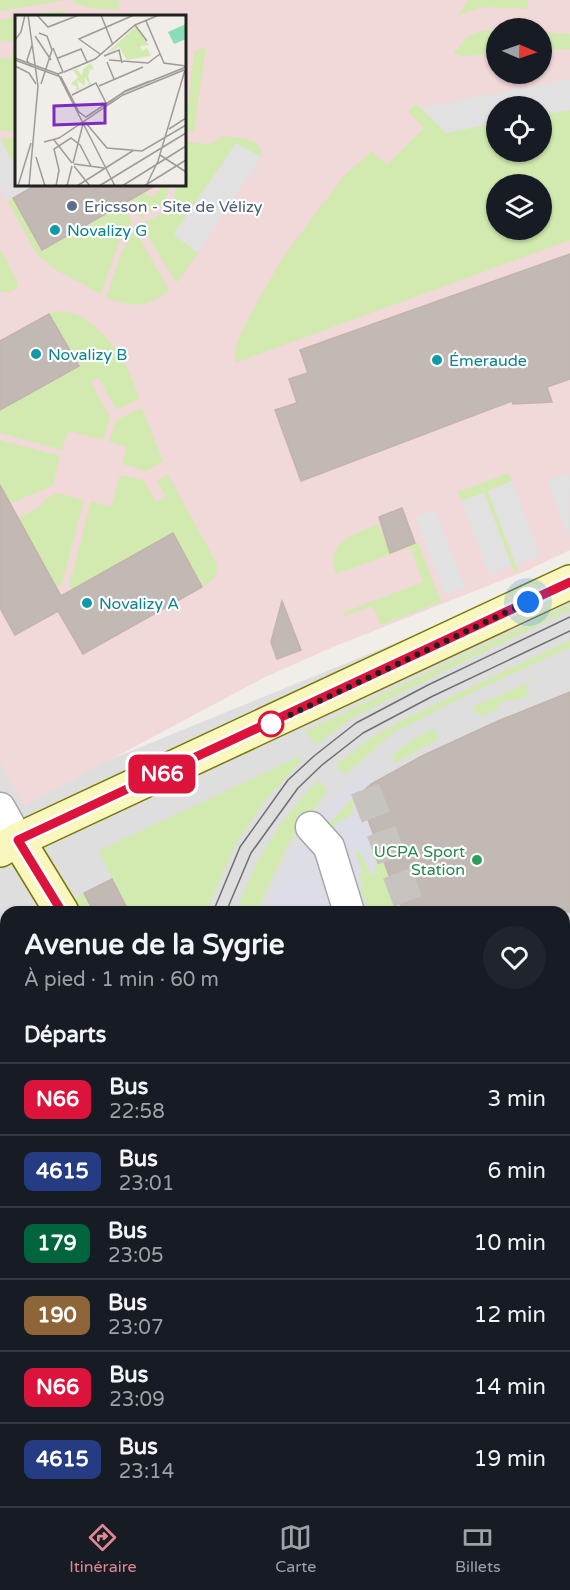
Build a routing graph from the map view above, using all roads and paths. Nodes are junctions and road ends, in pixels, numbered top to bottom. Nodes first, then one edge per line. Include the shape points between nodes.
1 (570, 582) edge
2 (0, 808) edge
3 (310, 827) dead end
4 (6, 843) edge
5 (56, 906) edge
6 (347, 906) edge

1 - 4 main road
2 - 4 street
3 - 6 street via 329,847
4 - 5 main road

